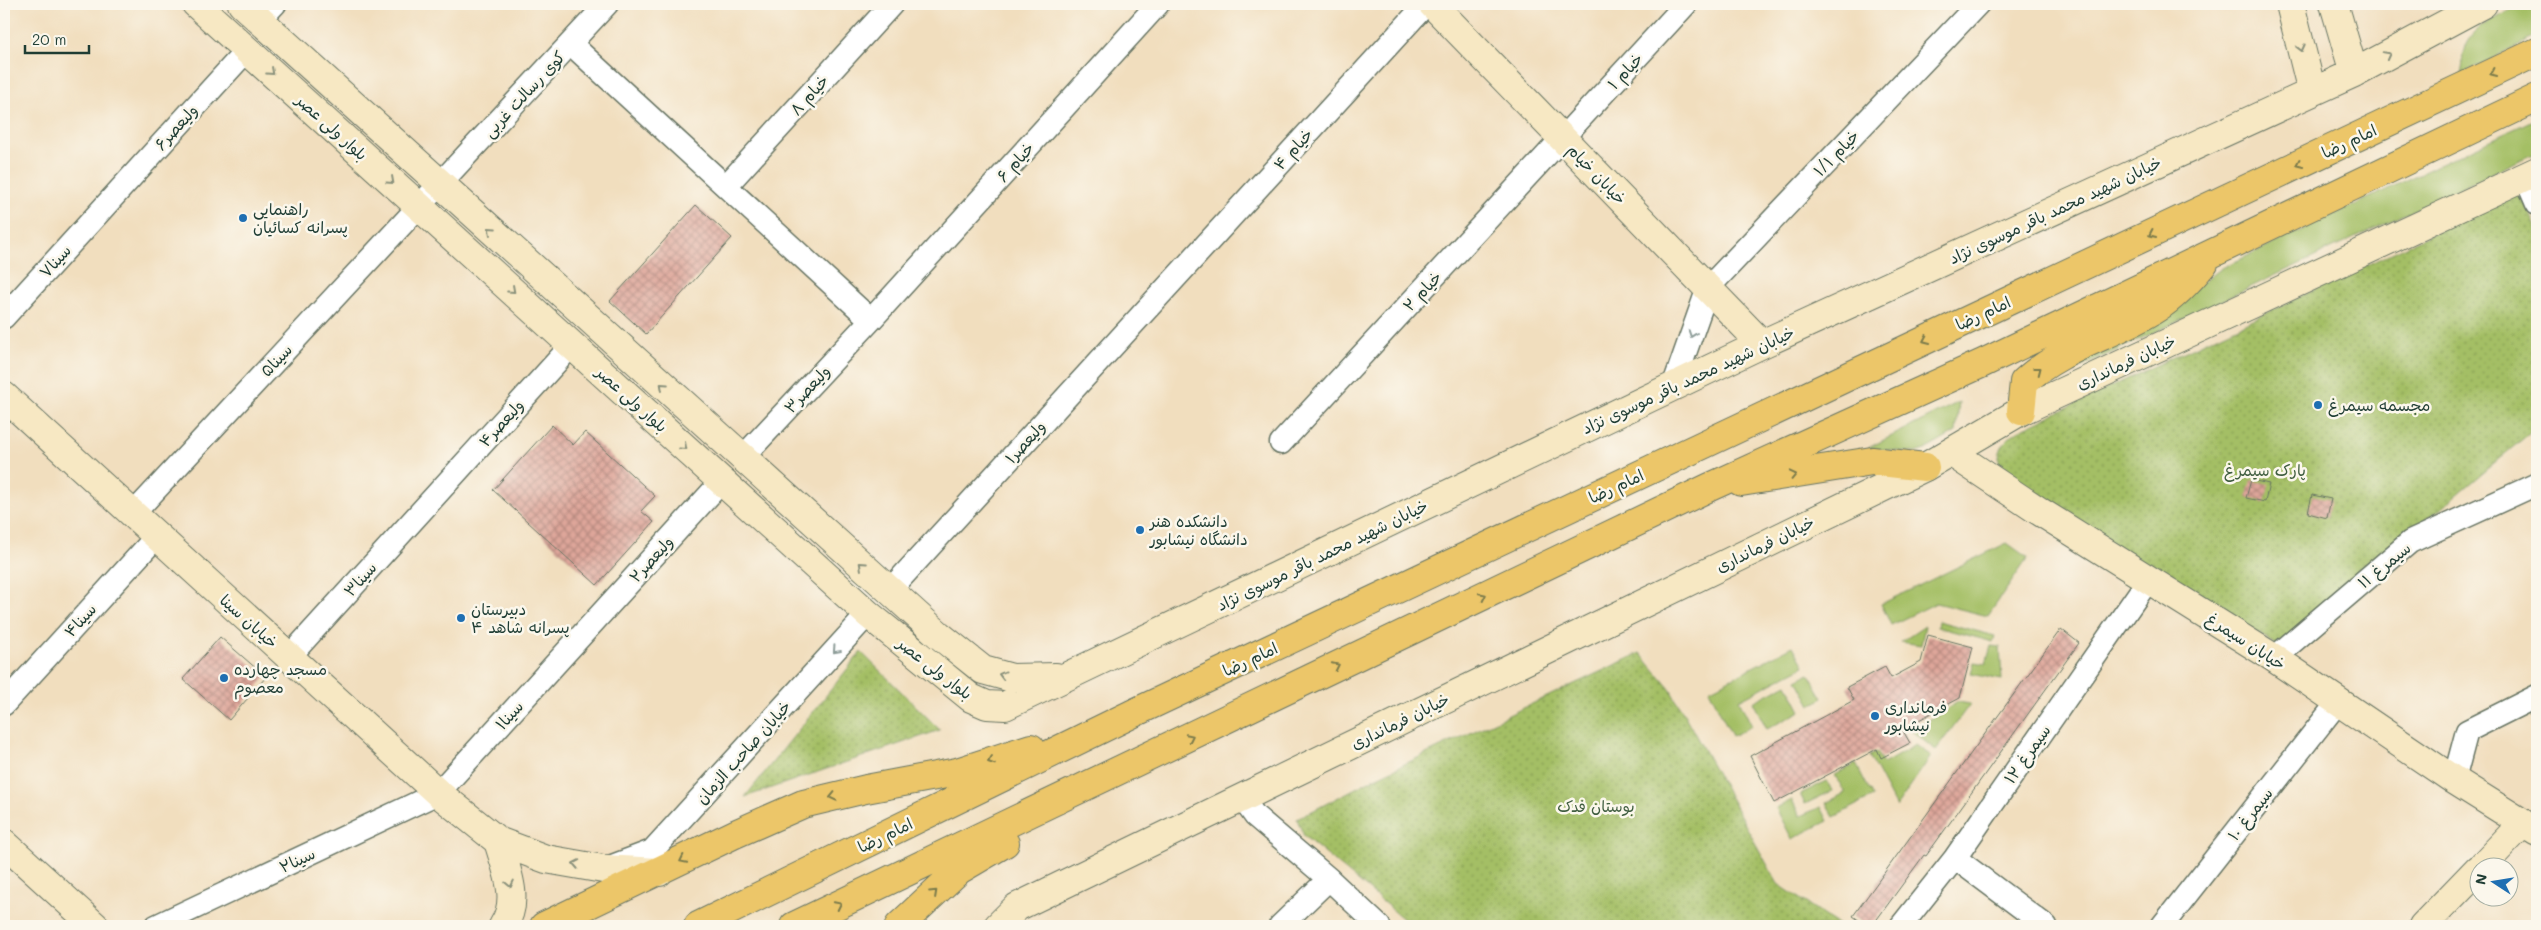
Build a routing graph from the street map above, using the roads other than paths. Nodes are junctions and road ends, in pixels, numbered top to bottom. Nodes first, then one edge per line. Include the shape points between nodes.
1 (196, 4) edge
2 (607, 4) edge
3 (892, 4) edge
4 (1158, 4) edge
5 (1426, 4) edge
6 (1432, 4) edge
7 (1686, 4) edge
8 (2290, 4) edge
9 (2334, 4) edge
10 (2483, 4) edge
11 (259, 9) edge
12 (1972, 11) edge
13 (571, 44) junction
14 (246, 50) junction
15 (2537, 52) edge
16 (2354, 73) junction
17 (2312, 92) junction
18 (2537, 98) edge
19 (1563, 138) junction
20 (2531, 174) edge
21 (439, 183) junction
22 (726, 186) junction
23 (2537, 204) edge
24 (105, 205) joint
25 (418, 206) junction
26 (2212, 253) junction
27 (1708, 288) junction
28 (1161, 294) joint
29 (4, 317) edge
30 (871, 320) junction
31 (1762, 344) junction
32 (572, 345) junction
33 (1673, 387) junction
34 (4, 396) edge
35 (2021, 412) junction
36 (1281, 443) dead end
37 (1952, 453) junction
38 (743, 457) junction
39 (1925, 467) junction
40 (722, 481) junction
41 (2537, 484) edge
42 (1710, 487) junction
43 (430, 501) joint
44 (133, 514) junction
45 (157, 536) junction
46 (2149, 579) junction
47 (890, 590) junction
48 (868, 614) junction
49 (580, 637) joint
50 (289, 657) junction
51 (2274, 658) junction
52 (1068, 677) junction
53 (2537, 696) edge
54 (2338, 702) junction
55 (4, 704) edge
56 (1136, 712) junction
57 (1159, 751) junction
58 (2454, 780) junction
59 (438, 793) junction
60 (1242, 798) junction
61 (2530, 828) edge
62 (498, 841) junction
63 (4, 843) edge
64 (1955, 858) junction
65 (2492, 858) edge
66 (603, 869) junction
67 (659, 872) junction
68 (1329, 878) junction
69 (2468, 879) edge
70 (95, 926) edge
71 (156, 926) edge
72 (503, 926) edge
73 (544, 926) edge
74 (698, 926) edge
75 (794, 926) edge
76 (898, 926) edge
77 (998, 926) edge
78 (1280, 926) edge
79 (1379, 926) edge
80 (1901, 926) edge
81 (2046, 926) edge
82 (2162, 926) edge
83 (2423, 926) edge

1 - 14 main road, بلوار ولی عصر
2 - 13 street, کوی رسالت غربی
3 - 22 street, خیام ۸
4 - 30 street, خیام ۶
5 - 28 street, خیام ۴
6 - 19 main road, خیابان خیام
7 - 19 street, خیام ۱
8 -> 17 main road
9 - 16 main road
16 -> 10 main road, خیابان شهید محمد باقر موسوی نژاد
11 - 21 main road, بلوار ولی عصر
12 - 27 street, خیام ۱/۱
13 - 21 street, کوی رسالت غربی
13 - 22 street
14 - 24 street, ولیعصر۶
14 -> 25 main road, بلوار ولی عصر
15 -> 56 highway, امام رضا
16 - 17 main road, خیابان شهید محمد باقر موسوی نژاد
17 - 31 main road, خیابان شهید محمد باقر موسوی نژاد
18 - 26 highway
19 - 27 main road, خیابان خیام
19 - 36 street, خیام ۲
20 - 23 street
20 - 35 main road, خیابان فرمانداری
21 - 25 street, کوی رسالت غربی
38 -> 21 main road, بلوار ولی عصر
22 - 30 street
24 - 29 street, سینا۷
25 -> 32 main road, بلوار ولی عصر
25 - 44 street, سینا۵
35 -> 26 highway via 2024,382 2040,366 2156,308 2178,292
26 - 42 highway via 1983,363
27 - 31 main road, خیابان خیام
27 -> 33 street
28 - 47 street, ولیعصر۱
30 - 38 street, ولیعصر۳
31 - 33 main road, خیابان شهید محمد باقر موسوی نژاد
32 -> 40 main road, بلوار ولی عصر
32 - 43 street, ولیعصر۴
33 - 52 main road, خیابان شهید محمد باقر موسوی نژاد
34 - 44 main road, خیابان سینا
35 - 37 main road, خیابان فرمانداری
37 - 39 main road, خیابان فرمانداری
37 - 46 main road, خیابان سیمرغ
47 -> 38 main road, بلوار ولی عصر
42 -> 39 highway via 1872,461
39 - 60 main road, خیابان فرمانداری
40 - 48 main road, بلوار ولی عصر
40 - 49 street, ولیعصر۲
41 - 51 street, سیمرغ ۱۱ via 2410,542
57 -> 42 highway
43 - 50 street, سینا۳
44 - 45 main road, خیابان سینا
45 - 50 main road, خیابان سینا
45 - 55 street, سینا۴
46 - 51 main road, خیابان سیمرغ
46 - 64 street, سیمرغ ۱۲
47 - 48 main road
52 -> 47 main road, بلوار ولی عصر via 1012,678 983,670
48 - 52 main road, بلوار ولی عصر via 937,672 971,698 987,705 1006,706
48 -> 66 street, خیابان صاحب الزمان via 652,851
49 - 59 street, سینا۱
50 - 59 main road, خیابان سینا
51 - 54 main road, خیابان سیمرغ
53 - 58 street via 2467,731
54 - 58 main road, خیابان سیمرغ
54 - 82 street, سیمرغ ۱۰
56 -> 67 highway via 957,772 803,804
56 - 74 highway, امام رضا
75 -> 57 highway
76 -> 57 highway via 958,870
58 - 61 main road, خیابان سیمرغ
59 - 62 main road, خیابان سینا
59 - 71 street, سینا۲
60 - 68 street via 1255,816
60 - 77 main road, خیابان فرمانداری via 1017,907
61 - 65 main road
66 -> 62 main road, خیابان سینا via 546,859
62 -> 72 main road via 512,889 510,917
63 - 70 main road
64 - 80 street, سیمرغ ۱۲
64 - 81 street
66 - 67 main road, خیابان سینا
67 - 73 highway
68 - 78 street
68 - 79 street
69 - 83 main road

